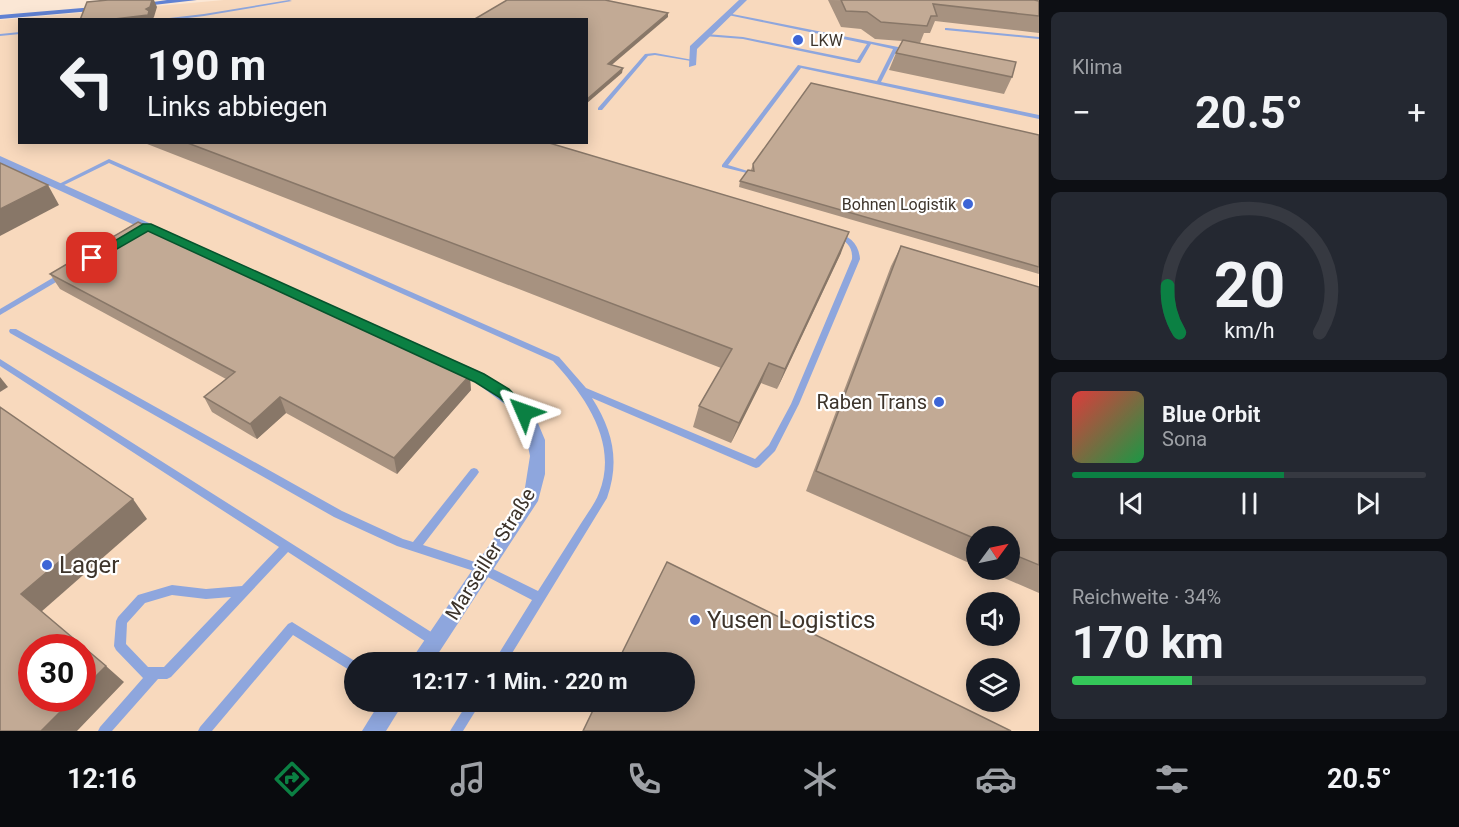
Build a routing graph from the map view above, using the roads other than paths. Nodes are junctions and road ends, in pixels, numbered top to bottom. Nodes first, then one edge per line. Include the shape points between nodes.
1 (141, 0) edge
2 (193, 0) edge
3 (743, 0) edge
4 (290, 1) edge
5 (130, 4) edge
6 (111, 6) edge
7 (86, 8) junction
8 (728, 15) junction
9 (0, 17) edge
10 (82, 18) edge
11 (174, 18) edge
12 (947, 29) dead end
13 (18, 33) edge
14 (0, 35) edge
15 (706, 35) junction
16 (1039, 38) edge
17 (870, 43) junction
18 (692, 62) joint
19 (878, 82) junction
20 (600, 109) dead end
21 (1039, 117) edge
22 (0, 159) edge
23 (748, 173) edge
24 (58, 186) junction
25 (824, 231) edge
26 (69, 272) edge
27 (0, 312) edge
28 (13, 331) dead end
29 (0, 362) edge
30 (583, 391) junction
31 (474, 472) dead end
32 (287, 546) junction
33 (416, 547) junction
34 (483, 569) junction
35 (245, 591) junction
36 (540, 598) junction
37 (435, 641) junction
38 (428, 652) edge
39 (506, 652) edge
40 (344, 662) edge
41 (155, 673) junction
42 (386, 712) edge
43 (468, 712) edge
44 (104, 731) edge
45 (204, 731) edge
46 (373, 731) edge
47 (456, 731) edge

1 - 5 street
2 - 5 street
3 - 8 street
4 - 11 lane
6 - 7 street
7 - 9 street
7 - 10 lane
8 - 15 street
8 - 17 lane
12 - 16 lane
13 - 14 lane
15 - 17 lane via 743,38 858,62
15 - 18 street via 693,48
17 - 19 lane via 896,48
18 - 20 lane via 647,55
19 - 21 lane
19 - 23 lane via 800,66 724,166
22 - 24 street, Marseiller Straße
24 - 30 lane via 109,161 556,359
24 - 34 street, Marseiller Straße via 142,229 480,378 504,393 524,412 535,430 539,470 532,496
25 - 30 lane via 850,240 857,249 856,259 795,404 772,448 756,464
26 - 27 lane
28 - 33 lane via 338,514
29 - 32 lane
30 - 36 lane via 607,438 609,471 602,498
31 - 33 lane
32 - 35 lane
32 - 37 lane
33 - 34 lane
34 - 36 lane
34 - 37 street, Marseiller Straße
35 - 41 lane via 167,673
35 - 41 lane via 206,594 172,590 142,599 122,621 120,646 145,673
36 - 39 lane
37 - 38 street, Marseiller Straße
40 - 45 lane via 292,628
41 - 44 lane
42 - 46 street
43 - 47 lane

